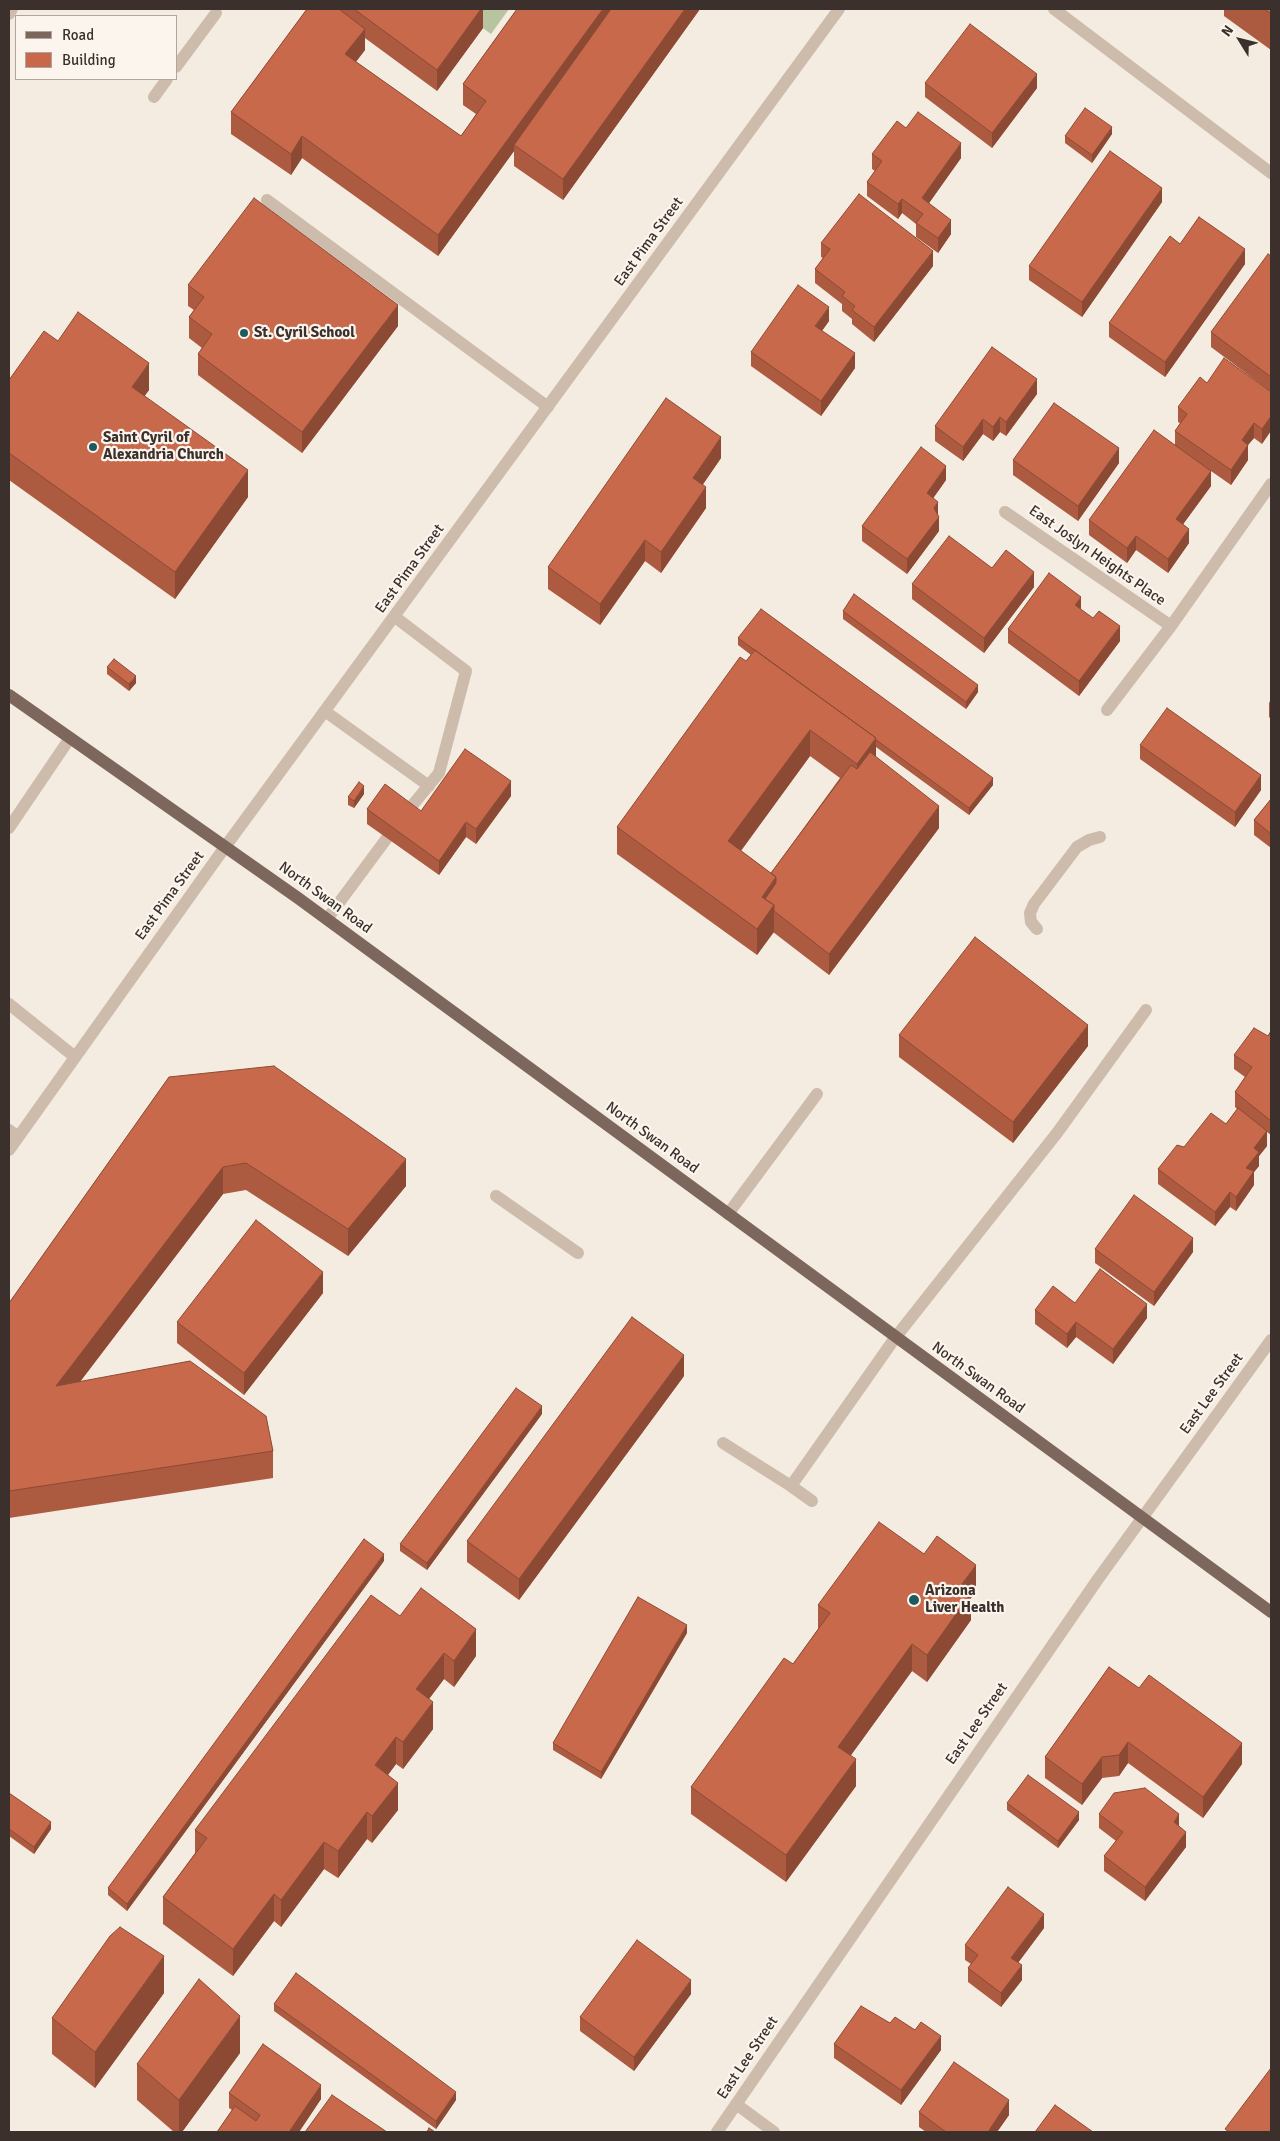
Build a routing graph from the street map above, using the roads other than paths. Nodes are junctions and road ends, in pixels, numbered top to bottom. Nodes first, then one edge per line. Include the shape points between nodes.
1 (12, 9) edge
2 (840, 9) edge
3 (1054, 9) edge
4 (216, 13) dead end
5 (9, 14) edge
6 (178, 64) edge
7 (167, 80) edge
8 (154, 97) dead end
9 (1271, 173) edge
10 (267, 200) dead end
11 (548, 408) junction
12 (1271, 484) edge
13 (1005, 512) dead end
14 (394, 617) junction
15 (1171, 626) junction
16 (9, 695) edge
17 (1107, 710) dead end
18 (326, 712) junction
19 (70, 738) junction
20 (428, 786) junction
21 (406, 813) edge
22 (9, 828) edge
23 (387, 838) edge
24 (1100, 838) dead end
25 (225, 847) junction
26 (327, 920) junction
27 (1037, 929) dead end
28 (9, 1004) edge
29 (1146, 1010) dead end
30 (75, 1057) junction
31 (817, 1094) dead end
32 (14, 1134) edge
33 (9, 1150) edge
34 (496, 1196) dead end
35 (728, 1214) junction
36 (578, 1253) dead end
37 (895, 1338) junction
38 (1271, 1340) edge
39 (723, 1443) dead end
40 (791, 1486) junction
41 (812, 1501) dead end
42 (1141, 1518) junction
43 (1271, 1612) edge
44 (736, 2104) junction
45 (717, 2132) edge
46 (774, 2132) edge

1 - 5 street
2 - 11 street, East Pima Street
3 - 9 street
4 - 6 street
7 - 8 street
10 - 11 street
11 - 14 street, East Pima Street
12 - 15 street, East Joslyn Heights Place
13 - 15 street, East Joslyn Heights Place
14 - 18 street, East Pima Street
14 - 20 street via 466,671 439,773
15 - 17 street, East Joslyn Heights Place
16 - 19 main road, North Swan Road
18 - 20 street
18 - 25 street, East Pima Street
19 - 22 street
19 - 25 main road, North Swan Road
20 - 21 street
23 - 26 street
24 - 27 street via 1077,847 1034,904 1031,922
25 - 26 main road, North Swan Road
25 - 30 street, East Pima Street
26 - 35 main road, North Swan Road
28 - 30 street
29 - 37 street via 1057,1133
30 - 32 street, East Pima Street
31 - 35 street
32 - 33 street, East Pima Street
34 - 36 street
35 - 37 main road, North Swan Road
37 - 40 street
37 - 42 main road, North Swan Road
38 - 42 street, East Lee Street
39 - 40 street
40 - 41 street
42 - 43 main road, North Swan Road
42 - 44 street, East Lee Street
44 - 45 street, East Lee Street
44 - 46 street

